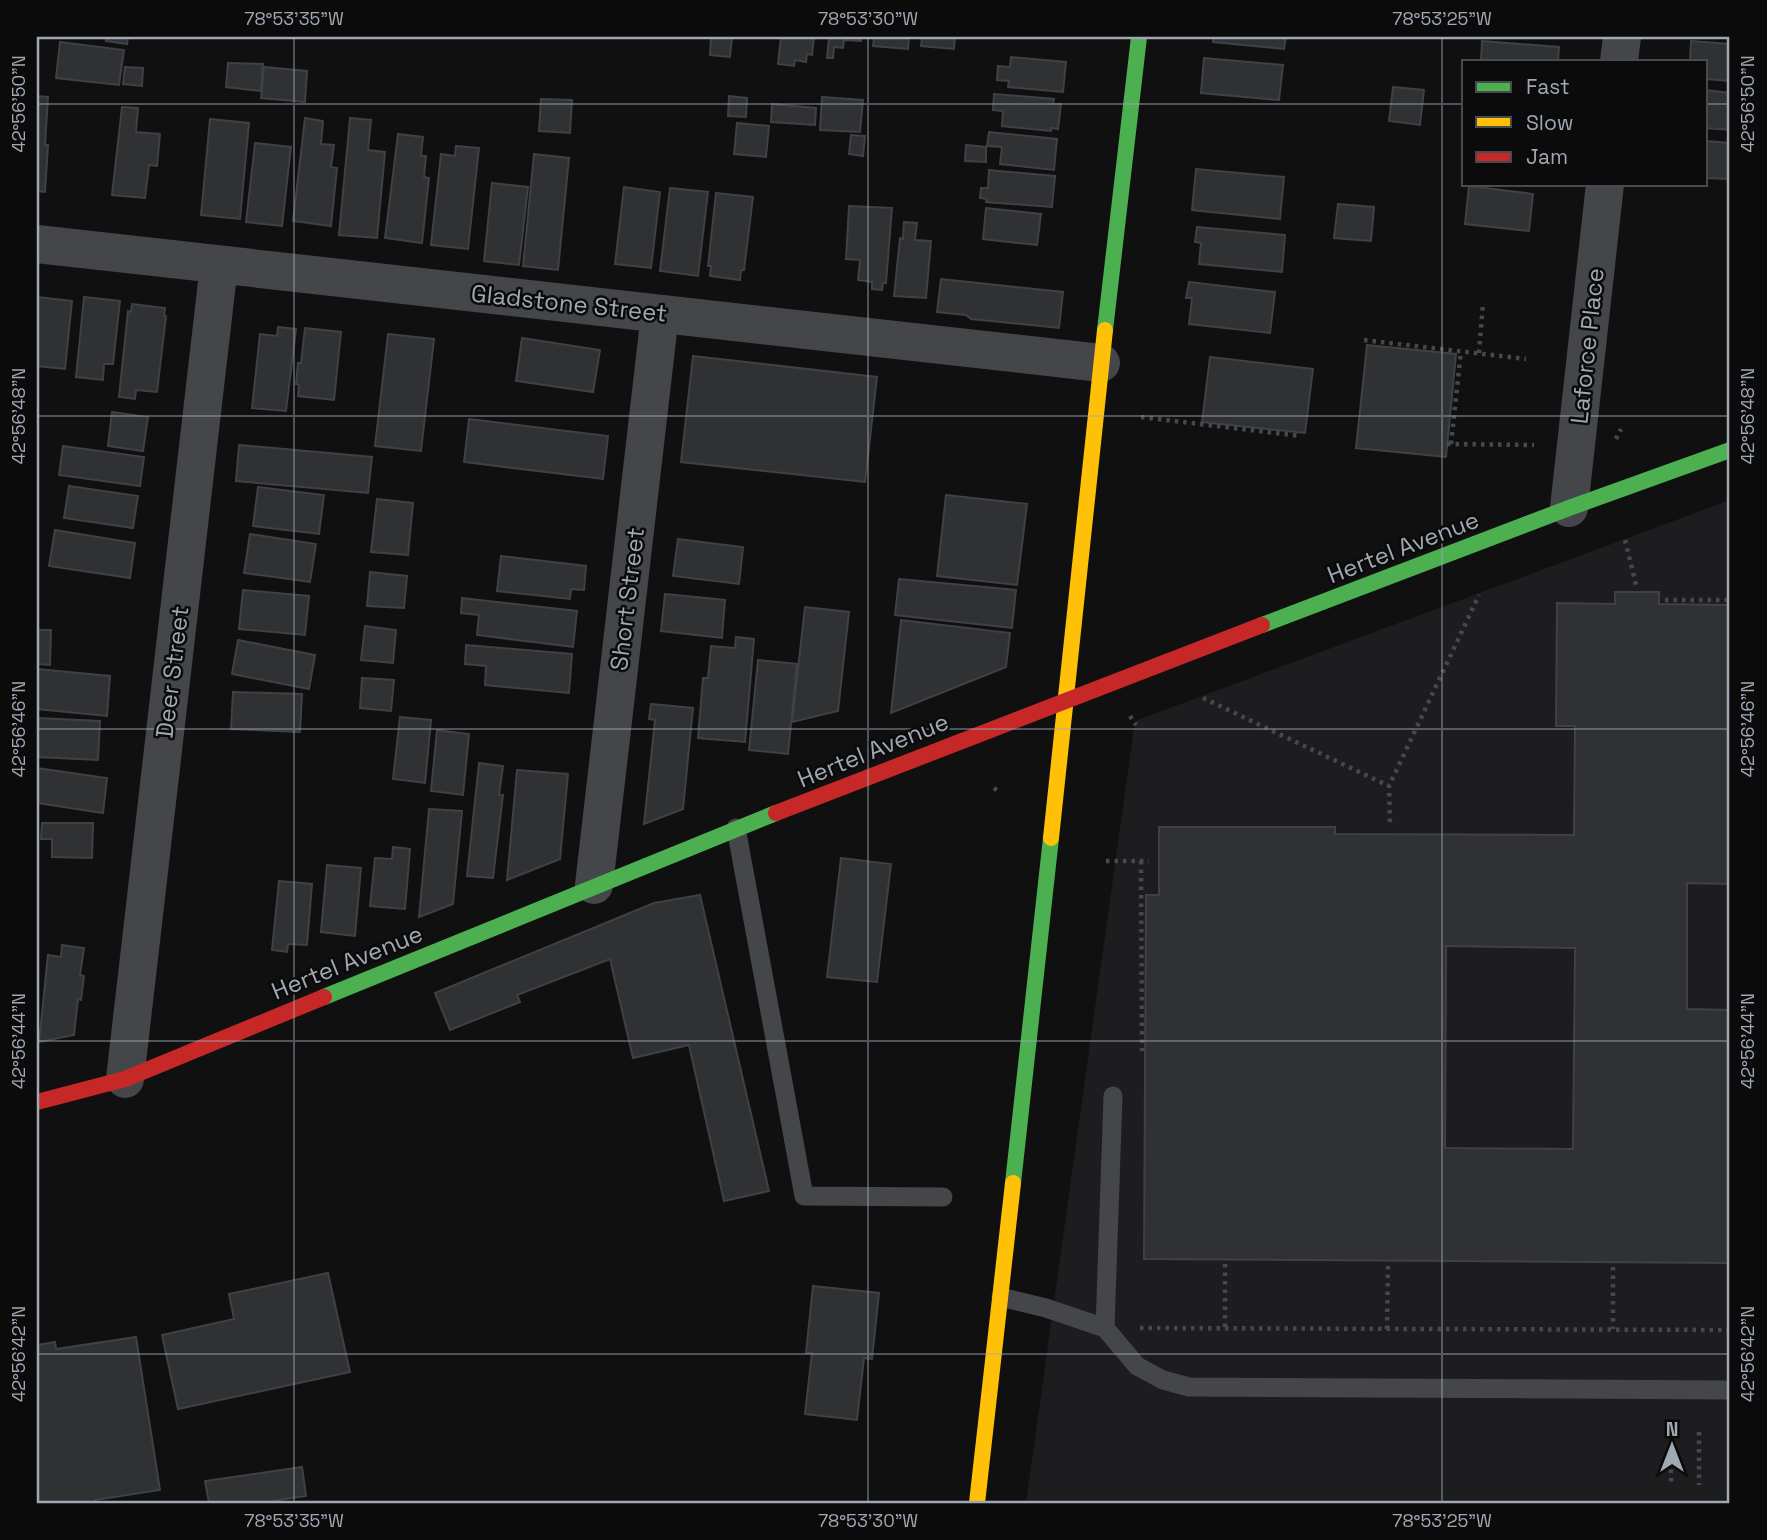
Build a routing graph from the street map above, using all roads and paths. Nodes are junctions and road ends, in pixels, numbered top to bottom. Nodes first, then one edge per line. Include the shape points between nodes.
1 (1139, 37) edge
2 (1622, 37) edge
3 (1619, 60) edge
4 (1605, 186) edge
5 (37, 244) edge
6 (219, 265) junction
7 (1483, 303) dead end
8 (660, 314) junction
9 (1364, 340) dead end
10 (1461, 351) junction
11 (1479, 353) junction
12 (1526, 359) dead end
13 (1101, 363) junction
14 (1141, 416) dead end
15 (1621, 429) dead end
16 (1301, 436) dead end
17 (1616, 439) dead end
18 (1534, 445) dead end
19 (1730, 450) edge
20 (1569, 508) junction
21 (1625, 540) dead end
22 (1637, 589) dead end
23 (1479, 595) dead end
24 (1665, 600) dead end
25 (1730, 600) edge
26 (1067, 698) junction
27 (1203, 698) dead end
28 (1130, 716) dead end
29 (1136, 725) dead end
30 (1389, 786) junction
31 (994, 788) dead end
32 (999, 792) dead end
33 (1390, 822) dead end
34 (736, 828) junction
35 (1106, 861) dead end
36 (1141, 861) junction
37 (1149, 861) dead end
38 (594, 885) junction
39 (1142, 1051) dead end
40 (125, 1079) junction
41 (1113, 1096) dead end
42 (37, 1102) edge
43 (943, 1197) dead end
44 (1388, 1263) dead end
45 (1225, 1264) dead end
46 (1613, 1267) dead end
47 (1000, 1297) junction
48 (1105, 1328) junction
49 (1145, 1328) dead end
50 (1225, 1328) junction
51 (1387, 1329) junction
52 (1613, 1329) junction
53 (1651, 1330) junction
54 (1730, 1330) edge
55 (1656, 1339) dead end
56 (1730, 1390) edge
57 (1699, 1432) dead end
58 (1671, 1444) dead end
59 (1671, 1485) dead end
60 (1699, 1485) dead end
61 (977, 1503) edge

1 - 13 street
2 - 3 street
4 - 20 street, Laforce Place
5 - 6 street, Gladstone Street
6 - 8 street, Gladstone Street
6 - 40 street, Deer Street
7 - 11 path
8 - 13 street, Gladstone Street
8 - 38 street, Short Street
9 - 10 path
10 - 11 path
10 - 18 path via 1449,444
11 - 12 path
13 - 26 street
14 - 16 path
15 - 17 path
19 - 20 street, Hertel Avenue
20 - 26 street, Hertel Avenue
21 - 22 path
23 - 30 path
24 - 25 path
26 - 34 street, Hertel Avenue
26 - 47 street
27 - 30 path
28 - 29 path
30 - 33 path
31 - 32 path
34 - 38 street, Hertel Avenue
34 - 43 lane via 804,1196
35 - 36 path
36 - 37 path
36 - 39 path
38 - 40 street, Hertel Avenue
40 - 42 street, Hertel Avenue
41 - 48 lane
44 - 51 path
45 - 50 path
46 - 52 path
47 - 48 lane
47 - 61 street
48 - 56 lane via 1137,1366 1189,1387
49 - 50 path
50 - 51 path
51 - 52 path
52 - 53 path
53 - 54 path
53 - 55 path
57 - 60 path
58 - 59 path

